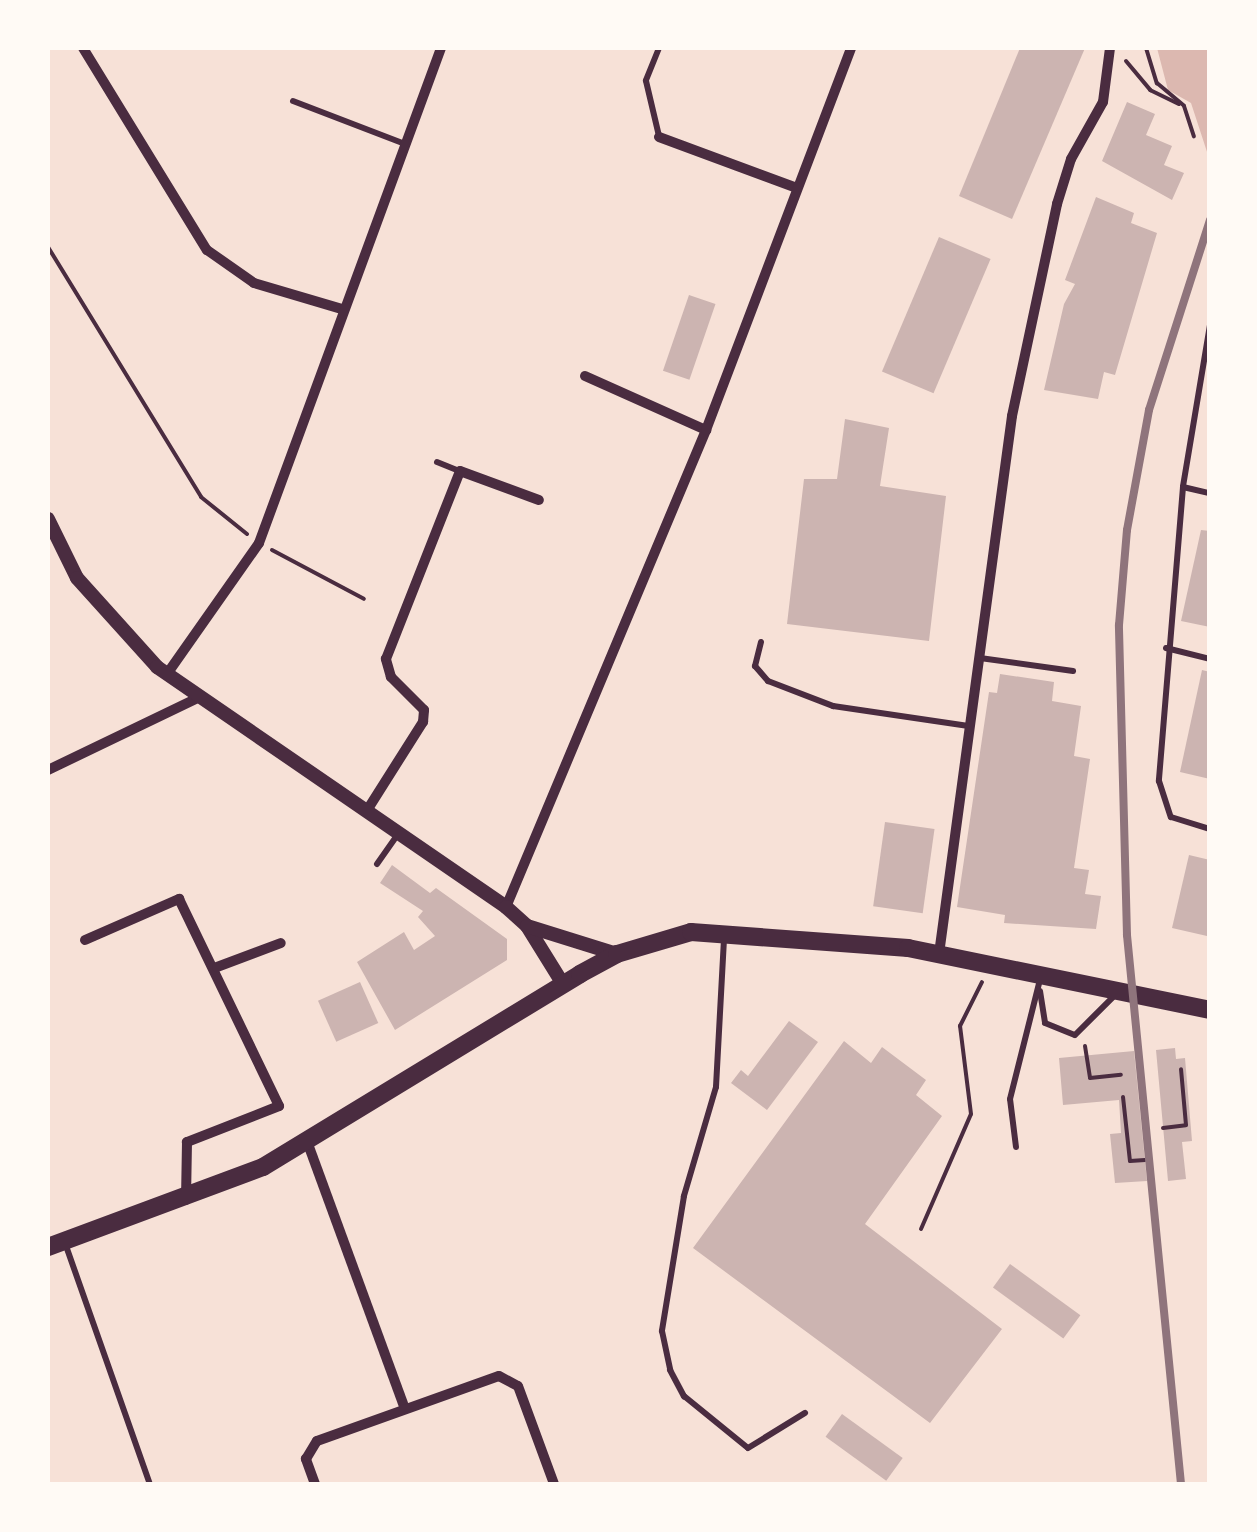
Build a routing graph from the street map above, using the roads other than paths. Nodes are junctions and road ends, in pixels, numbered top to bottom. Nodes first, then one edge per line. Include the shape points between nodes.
1 (83, 48) edge
2 (441, 48) edge
3 (659, 48) edge
4 (851, 48) edge
5 (1110, 49) edge
6 (293, 101) dead end
7 (660, 137) joint
8 (404, 144) junction
9 (797, 188) junction
10 (342, 309) junction
11 (1210, 326) edge
12 (585, 376) dead end
13 (706, 430) junction
14 (437, 462) dead end
15 (460, 472) junction
16 (1183, 487) junction
17 (1210, 493) edge
18 (539, 500) dead end
19 (48, 519) edge
20 (760, 642) dead end
21 (1166, 648) junction
22 (979, 657) junction
23 (1210, 659) edge
24 (1073, 671) dead end
25 (167, 674) junction
26 (200, 697) junction
27 (970, 726) junction
28 (48, 770) edge
29 (366, 812) junction
30 (1210, 828) edge
31 (398, 834) junction
32 (377, 864) dead end
33 (506, 907) junction
34 (526, 926) junction
35 (724, 929) junction
36 (85, 940) dead end
37 (281, 943) dead end
38 (616, 954) junction
39 (939, 954) junction
40 (216, 967) junction
41 (1041, 975) junction
42 (563, 984) junction
43 (1117, 993) junction
44 (1210, 1010) edge
45 (308, 1144) junction
46 (1016, 1146) dead end
47 (186, 1200) junction
48 (56, 1244) edge
49 (405, 1409) junction
50 (805, 1412) dead end
51 (150, 1484) edge
52 (315, 1484) edge
53 (554, 1484) edge

1 - 10 street via 208,250 254,283
2 - 8 street
3 - 7 lane via 646,81
4 - 9 street
5 - 22 street via 1103,102 1057,204 1012,416
6 - 8 lane
7 - 9 street
8 - 10 street
9 - 13 street
10 - 25 street via 259,543
11 - 16 lane
12 - 13 street
13 - 33 street
14 - 15 lane
15 - 18 street
15 - 29 street via 386,659 392,678 424,710 423,722
16 - 17 lane
16 - 21 lane
19 - 25 street via 77,578
20 - 27 lane via 755,666 768,681 833,706
21 - 23 lane
21 - 30 lane via 1164,807 1171,818
22 - 24 lane
22 - 27 street
25 - 26 street
26 - 28 street
26 - 29 street
27 - 39 street
29 - 31 street
31 - 32 lane
31 - 33 street
33 - 34 street
34 - 38 street
34 - 42 street
35 - 38 main road
35 - 39 main road
35 - 50 lane via 716,1087 684,1196 662,1332 684,1396 748,1448
36 - 40 street via 180,899
37 - 40 street
38 - 42 main road
39 - 41 main road
40 - 47 street via 279,1106 188,1142
41 - 43 main road
41 - 43 lane via 1039,1012 1057,1032 1088,1029
41 - 46 lane via 1010,1099
42 - 45 main road
43 - 44 main road
45 - 47 main road
45 - 49 street
47 - 48 main road
48 - 51 lane
49 - 52 street via 317,1440 306,1460
49 - 53 street via 499,1376 510,1378

